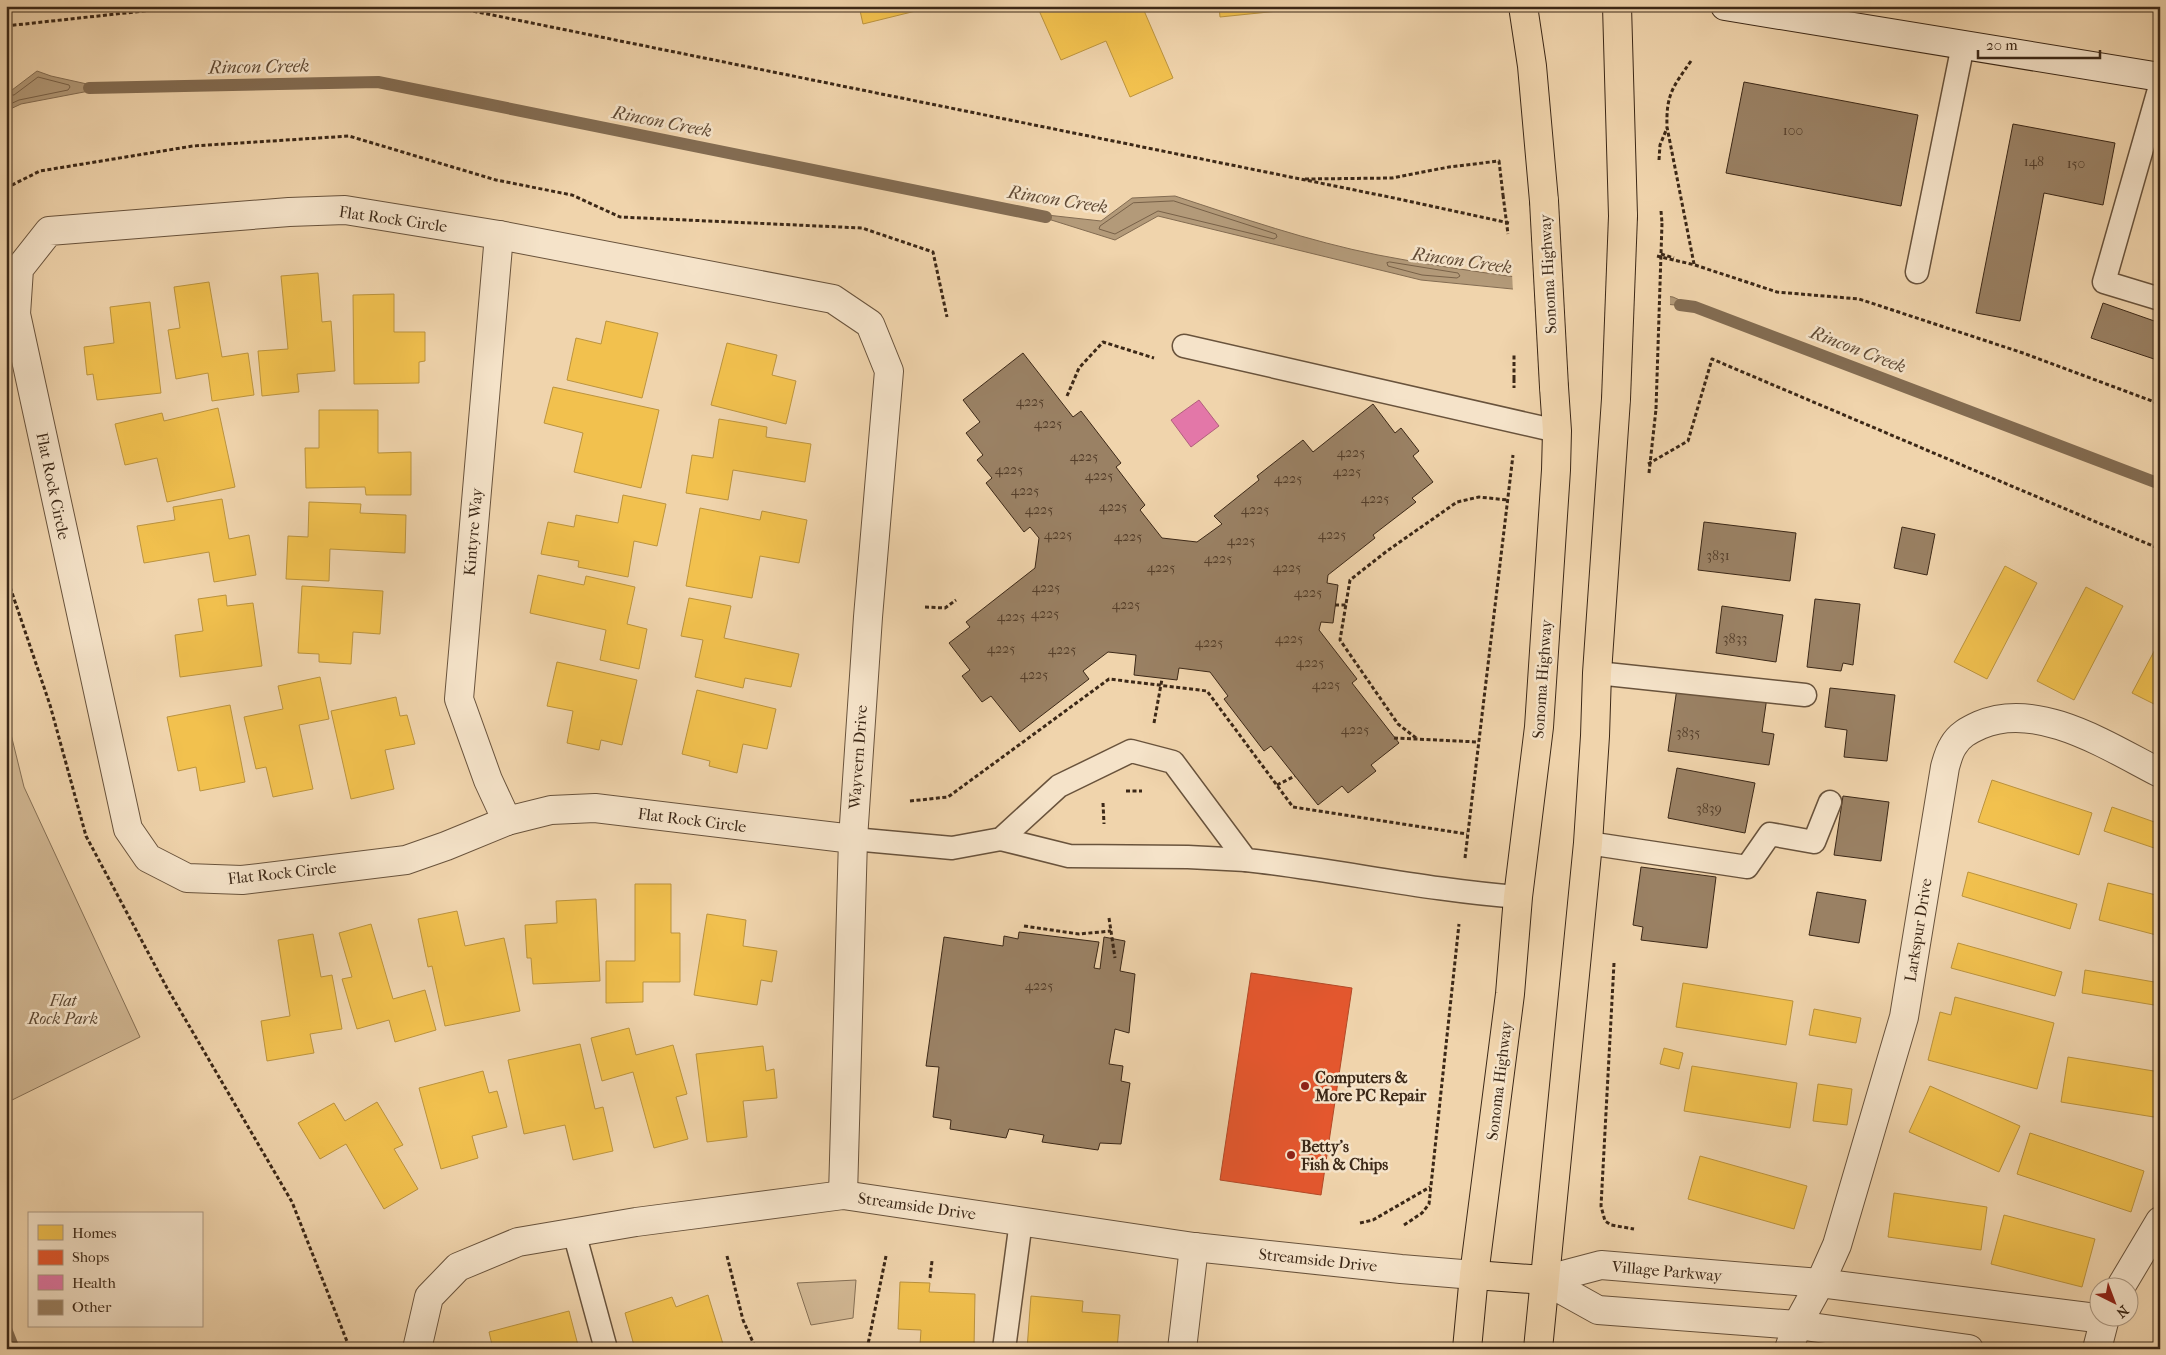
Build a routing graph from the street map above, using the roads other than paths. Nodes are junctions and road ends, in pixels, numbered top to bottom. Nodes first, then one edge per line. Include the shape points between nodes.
1 (1523, 6) edge
2 (1617, 6) edge
3 (1725, 6) edge
4 (1963, 45) junction
5 (2160, 77) edge
6 (2160, 86) edge
7 (499, 235) junction
8 (1917, 272) dead end
9 (2160, 299) edge
10 (870, 324) joint
11 (1184, 346) dead end
12 (1556, 431) junction
13 (1597, 672) junction
14 (1805, 695) dead end
15 (2160, 772) edge
16 (1830, 802) dead end
17 (507, 821) junction
18 (852, 839) junction
19 (1001, 839) junction
20 (1588, 843) junction
21 (1246, 860) junction
22 (1518, 896) junction
23 (843, 1195) junction
24 (1022, 1221) junction
25 (2160, 1221) edge
26 (574, 1232) junction
27 (1194, 1247) junction
28 (1474, 1275) junction
29 (2126, 1278) edge
30 (1544, 1280) junction
31 (1820, 1283) junction
32 (2088, 1316) edge
33 (2102, 1328) edge
34 (1793, 1337) edge
35 (417, 1349) edge
36 (606, 1349) edge
37 (1004, 1349) edge
38 (1182, 1349) edge
39 (1467, 1349) edge
40 (1538, 1349) edge
41 (1969, 1349) edge
42 (2098, 1349) edge

1 - 12 main road, Sonoma Highway, bridge via 1532,66 1544,201
2 - 13 main road, bridge via 1623,216 1612,474
3 - 4 street
4 - 5 street
4 - 8 lane
6 - 9 lane via 2104,282
7 - 10 street, Flat Rock Circle via 833,299
7 - 17 street, Kintyre Way via 459,699 488,780
7 - 17 street, Flat Rock Circle via 345,210 49,231 19,269 16,314 128,829 148,858 187,878 242,880 406,860
10 - 18 street, Wayvern Drive via 889,371
11 - 12 lane
12 - 22 main road, Sonoma Highway via 1539,727
13 - 14 lane
13 - 20 main road
15 - 31 street, Larkspur Drive via 2081,732 2038,720 1994,719 1964,732 1953,745 1945,767 1904,1017 1837,1245
16 - 20 lane via 1814,842 1770,834 1747,867
17 - 18 street, Flat Rock Circle via 551,810 595,808
18 - 19 lane via 952,848
18 - 23 street, Wayvern Drive
19 - 21 lane via 1069,856
19 - 21 lane via 1059,786 1131,751 1173,762
20 - 30 main road
21 - 22 lane via 1304,866 1462,892
22 - 28 main road, Sonoma Highway via 1510,994
23 - 24 street, Streamside Drive
23 - 26 street, Streamside Drive
24 - 27 street, Streamside Drive
24 - 37 lane
25 - 29 street
26 - 35 street, Streamside Drive via 518,1242 458,1266 429,1297
26 - 36 lane
27 - 28 street, Streamside Drive
27 - 38 street
28 - 30 main road
28 - 39 main road, Sonoma Highway
30 - 31 street, Village Parkway via 1601,1266
30 - 34 street via 1598,1310
30 - 40 main road
31 - 32 street, Village Parkway
31 - 34 street, Larkspur Drive
33 - 42 street
34 - 41 street

